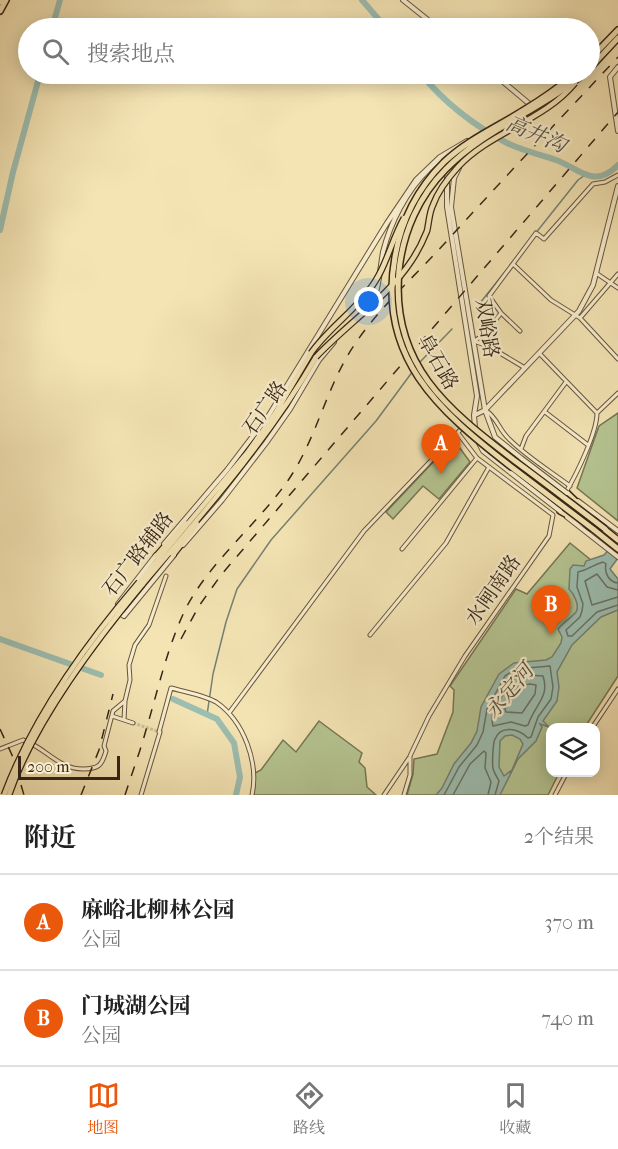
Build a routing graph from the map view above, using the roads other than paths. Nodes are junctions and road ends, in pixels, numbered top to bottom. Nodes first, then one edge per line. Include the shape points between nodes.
1 (6, 0) edge
2 (403, 0) edge
3 (0, 11) edge
4 (426, 18) edge
5 (618, 29) edge
6 (618, 39) edge
7 (600, 48) edge
8 (600, 56) edge
9 (618, 67) edge
10 (506, 84) edge
11 (565, 84) edge
12 (565, 84) edge
13 (570, 84) edge
14 (571, 84) edge
15 (574, 84) edge
16 (531, 104) junction
17 (539, 112) junction
18 (618, 131) edge
19 (476, 136) junction
20 (451, 164) junction
21 (618, 175) edge
22 (618, 186) edge
23 (411, 205) junction
24 (383, 229) junction
25 (390, 233) junction
26 (513, 264) junction
27 (596, 273) junction
28 (618, 274) edge
29 (612, 283) junction
30 (618, 288) edge
31 (501, 313) junction
32 (575, 316) junction
33 (580, 318) junction
34 (520, 331) dead end
35 (474, 341) junction
36 (539, 353) junction
37 (314, 355) junction
38 (618, 359) edge
39 (525, 368) junction
40 (566, 382) junction
41 (618, 393) edge
42 (485, 410) junction
43 (545, 412) junction
44 (597, 413) junction
45 (474, 415) junction
46 (458, 432) junction
47 (588, 445) junction
48 (521, 449) junction
49 (477, 458) junction
50 (489, 467) junction
51 (227, 484) junction
52 (570, 486) junction
53 (567, 493) junction
54 (204, 505) junction
55 (560, 511) junction
56 (553, 515) junction
57 (593, 529) junction
58 (605, 529) junction
59 (618, 531) edge
60 (618, 540) edge
61 (402, 549) dead end
62 (618, 549) edge
63 (173, 555) junction
64 (156, 556) junction
65 (618, 557) edge
66 (166, 576) dead end
67 (140, 584) junction
68 (370, 635) dead end
69 (618, 689) edge
70 (125, 701) junction
71 (229, 713) junction
72 (112, 716) junction
73 (124, 720) junction
74 (133, 723) tunnel mouth
75 (595, 723) edge
76 (0, 749) edge
77 (410, 756) junction
78 (564, 777) edge
79 (4, 795) edge
80 (9, 795) edge
81 (141, 795) edge
82 (252, 795) edge
83 (384, 795) edge
84 (404, 795) edge
85 (555, 795) edge

1 - 3 highway
2 - 4 street
5 - 7 highway
6 - 8 highway, 阜石路
9 - 18 street via 610,77
10 - 16 street
11 - 16 street
12 - 23 highway, 阜石路, bridge via 459,149 434,173
13 - 58 highway, 阜石路, bridge via 464,153 436,180 421,201 400,258 400,317 415,360 446,405
14 - 17 street, 双峪路
15 - 37 main road, 石广路, bridge via 531,119 457,167 439,192 412,261 391,286
16 - 17 street
16 - 19 street, bridge
17 - 35 street, 双峪路, bridge via 491,140 464,162 454,178 451,207
19 - 20 street
19 - 24 street, 石广路辅路 via 428,168
20 - 25 street, 石广路辅路 via 443,158 421,177
20 - 45 street, 双峪路 via 447,207 477,396
21 - 26 street via 593,184 544,239 536,233
22 - 27 street
23 - 37 main road, 石广路, bridge via 370,289 330,330
23 - 57 highway, 阜石路, bridge via 397,242 392,270 395,321 410,363 425,389 466,431
24 - 25 street
24 - 64 street, 石广路辅路 via 269,416
25 - 63 street, 石广路辅路 via 372,306 327,350 270,437
26 - 31 street via 489,296
26 - 32 street via 551,300
27 - 29 street
27 - 32 street
28 - 29 street
29 - 30 street
29 - 33 street
31 - 34 street
31 - 35 street via 484,335
32 - 33 street
32 - 36 street
33 - 38 street
35 - 39 street
35 - 42 street, 双峪路
36 - 39 street
36 - 40 street
37 - 51 main road, 石广路 via 289,403
37 - 54 main road, 石广路 via 247,453
39 - 42 street
40 - 43 street
40 - 44 street
41 - 44 street
42 - 45 street
42 - 48 street
42 - 53 street, 双峪路, bridge via 495,437
43 - 47 street
43 - 48 street
44 - 47 street, 水闸南路
45 - 46 street
45 - 55 street, 双峪路, bridge via 475,433 483,451
46 - 49 street
46 - 71 street via 364,531
47 - 52 street, 水闸南路
48 - 52 street
49 - 50 street
49 - 61 street
50 - 56 street
50 - 68 street via 446,543
51 - 63 main road
51 - 67 main road, 石广路
52 - 56 street, 水闸南路
53 - 58 highway, bridge
53 - 59 street, 双峪路
54 - 64 main road
54 - 67 main road, 石广路
55 - 57 highway, bridge
55 - 65 street, 双峪路
56 - 77 street, 水闸南路 via 549,536 465,656
57 - 62 highway
58 - 60 highway
63 - 64 street, 石广路辅路 via 124,616 113,610
66 - 70 street via 149,625 135,645
67 - 79 main road, 石广路, bridge via 94,639 54,697
67 - 80 main road, 石广路, bridge via 60,696
69 - 75 street
70 - 72 street via 112,711
70 - 73 street
71 - 81 street via 214,700 171,688
71 - 82 street via 249,747
72 - 73 street
72 - 76 street via 103,763 98,767 69,767 23,740
73 - 74 street
77 - 83 street
77 - 84 street, 水闸南路
78 - 85 street

